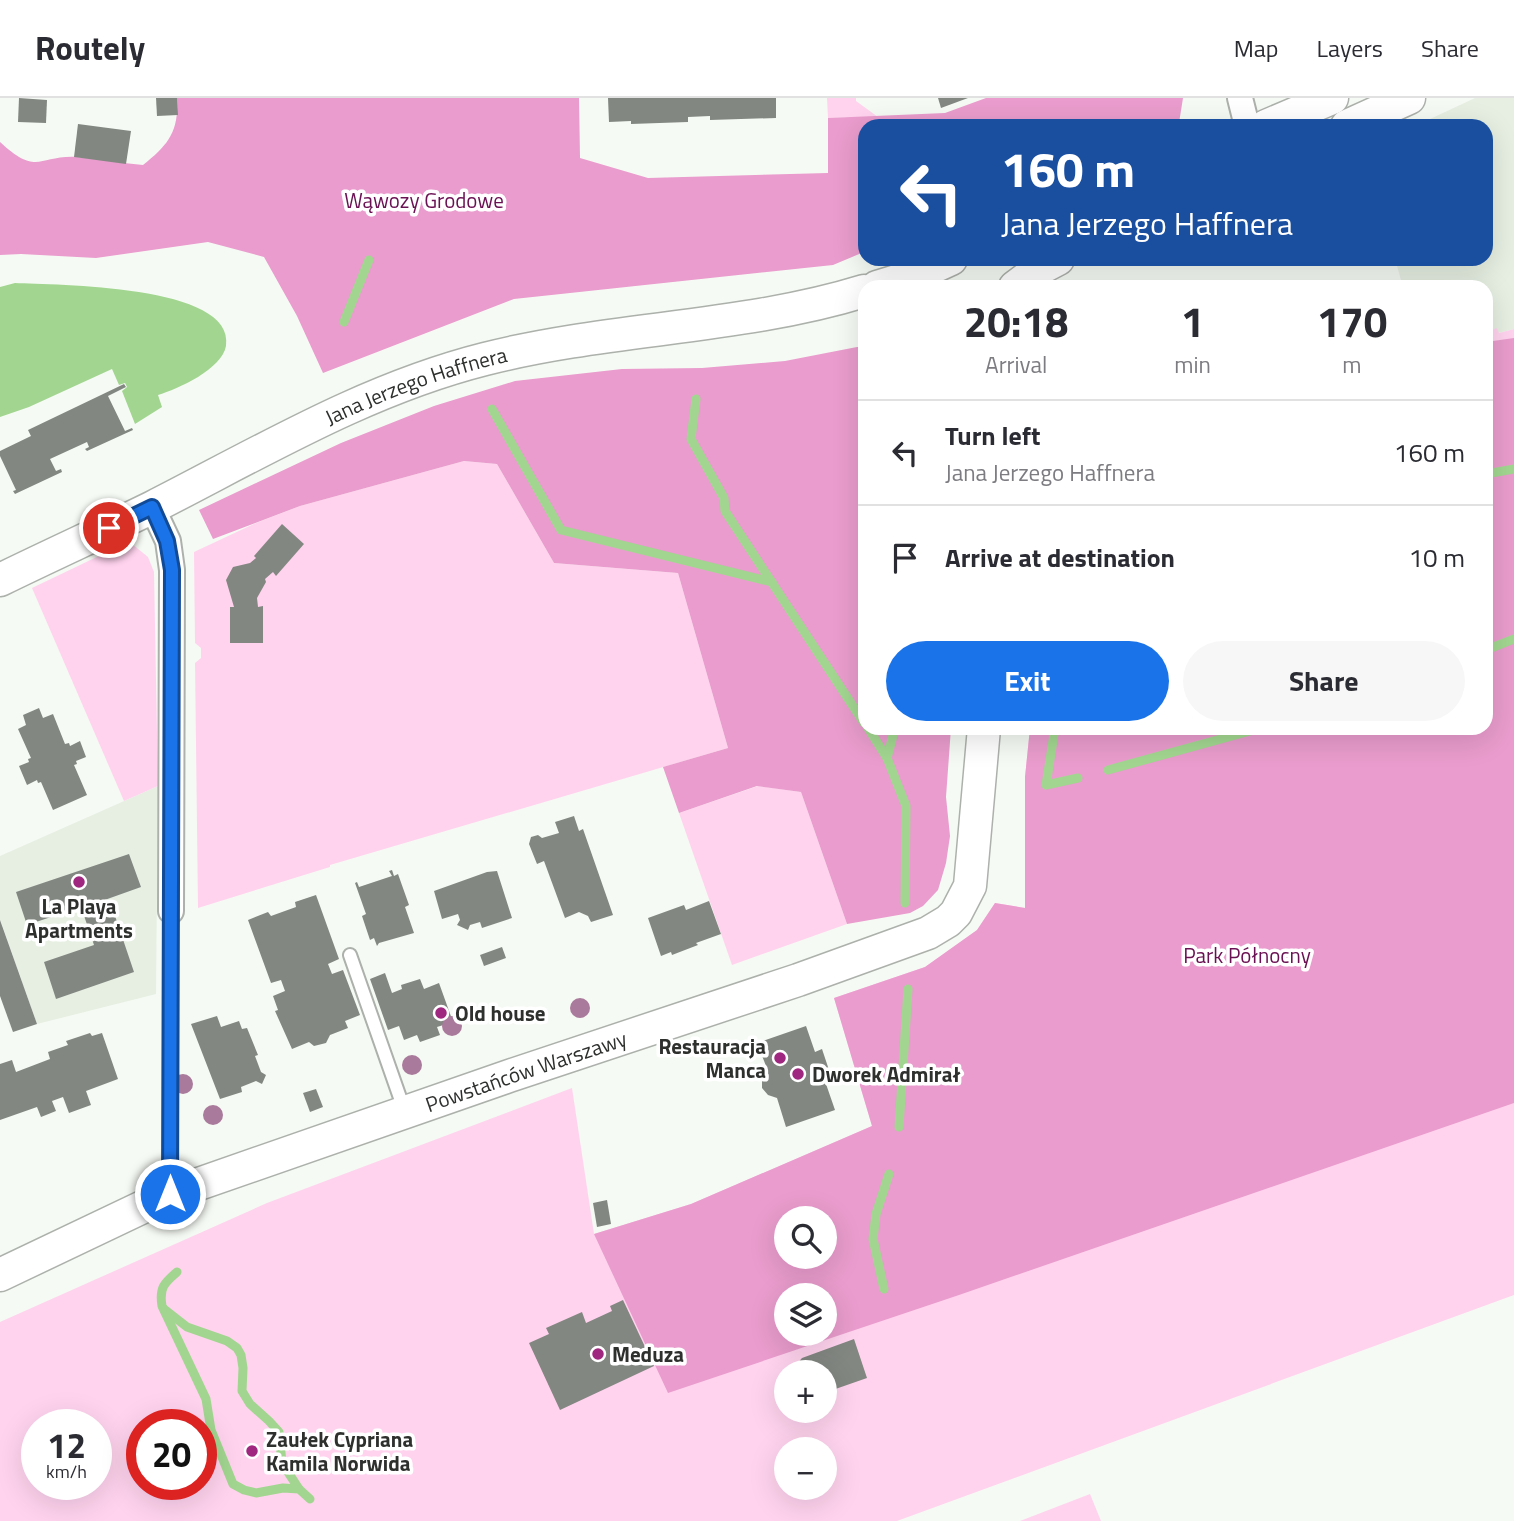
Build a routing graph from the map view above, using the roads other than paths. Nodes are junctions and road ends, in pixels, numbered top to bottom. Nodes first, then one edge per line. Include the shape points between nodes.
1 (1240, 98) edge
2 (1332, 98) edge
3 (1409, 98) edge
4 (1245, 119) edge
5 (1282, 119) edge
6 (1362, 119) edge
7 (941, 266) edge
8 (1045, 266) edge
9 (920, 280) edge
10 (1024, 280) edge
11 (858, 293) edge
12 (152, 507) junction
13 (0, 580) edge
14 (983, 735) edge
15 (171, 912) joint
16 (350, 955) dead end
17 (405, 1112) junction
18 (170, 1194) junction
19 (0, 1275) edge

1 - 4 street
2 - 5 street
3 - 6 street
7 - 9 street
8 - 10 street
11 - 12 street, Jana Jerzego Haffnera via 818,305 583,339 459,366 302,428
12 - 13 street, Jana Jerzego Haffnera
12 - 15 street via 167,541 172,570
14 - 17 street, Powstańców Warszawy via 970,886 948,921 928,933 798,980
15 - 18 lane
16 - 17 lane
17 - 18 street, Powstańców Warszawy
18 - 19 street, Powstańców Warszawy

